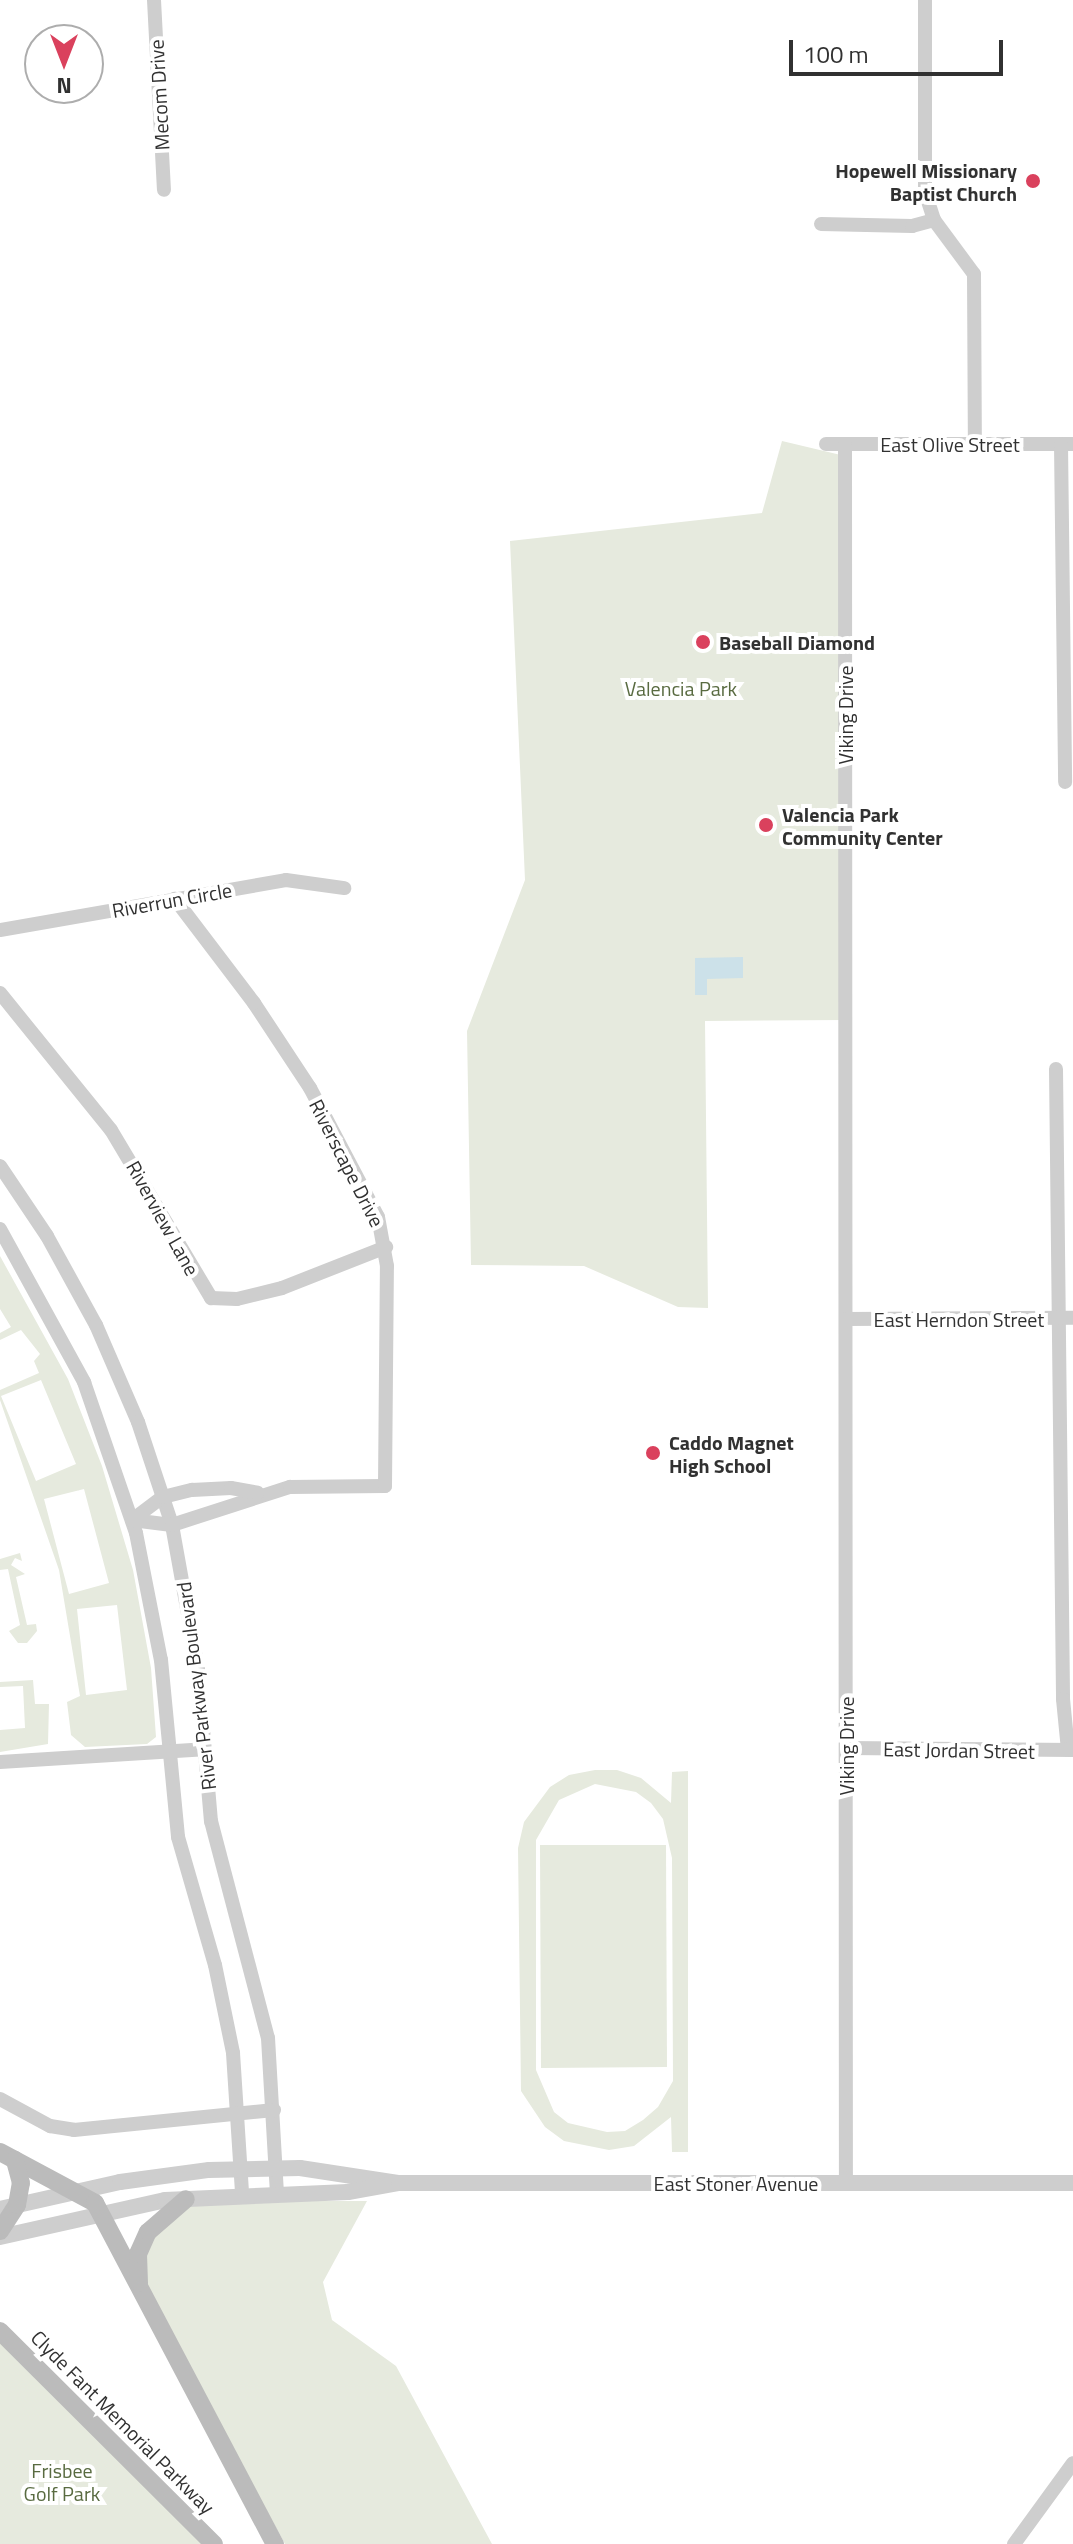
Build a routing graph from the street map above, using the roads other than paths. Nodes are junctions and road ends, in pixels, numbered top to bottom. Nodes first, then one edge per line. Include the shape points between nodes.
1 (154, 0) edge
2 (925, 0) edge
3 (164, 190) dead end
4 (934, 220) junction
5 (821, 224) dead end
6 (826, 444) dead end
7 (1067, 444) edge
8 (845, 445) junction
9 (975, 445) junction
10 (1065, 782) dead end
11 (344, 888) dead end
12 (175, 899) junction
13 (0, 930) edge
14 (0, 993) edge
15 (1056, 1069) dead end
16 (0, 1166) edge
17 (0, 1229) edge
18 (386, 1247) junction
19 (846, 1314) junction
20 (1067, 1318) edge
21 (258, 1493) junction
22 (163, 1497) junction
23 (132, 1520) junction
24 (172, 1525) junction
25 (846, 1748) junction
26 (204, 1749) junction
27 (1070, 1750) edge
28 (170, 1751) junction
29 (0, 1762) edge
30 (0, 2099) edge
31 (274, 2110) junction
32 (238, 2112) junction
33 (7, 2156) edge
34 (277, 2168) junction
35 (241, 2169) junction
36 (399, 2183) junction
37 (846, 2183) junction
38 (1073, 2183) edge
39 (78, 2190) junction
40 (277, 2193) junction
41 (242, 2194) junction
42 (186, 2199) junction
43 (9, 2207) edge
44 (100, 2212) junction
45 (0, 2231) edge
46 (0, 2237) edge
47 (139, 2290) junction
48 (0, 2331) edge
49 (1073, 2463) edge
50 (214, 2544) edge
51 (275, 2544) edge
52 (1014, 2544) edge

1 - 3 street, Mecom Drive
2 - 4 street via 925,192
4 - 5 street via 912,226
4 - 9 street via 974,274
6 - 8 street, East Olive Street
7 - 9 street, East Olive Street
7 - 10 street
8 - 9 street, East Olive Street
8 - 19 street, Viking Drive
11 - 12 street, Riverrun Circle via 299,879
12 - 13 street, Riverrun Circle
12 - 18 street, Riverscape Drive via 254,1003 316,1098 378,1217
14 - 18 street, Riverview Lane via 111,1130 211,1298 237,1299 282,1288
15 - 20 street
16 - 22 street, River Parkway Boulevard via 47,1236 96,1325
17 - 23 street, River Parkway Boulevard via 84,1382
18 - 21 street, Riverscape Drive via 385,1486 302,1486
19 - 20 street, East Herndon Street
19 - 25 street, Viking Drive
20 - 27 street via 1063,1699
21 - 22 street, Riverscape Drive via 203,1488
21 - 24 street, Riverscape Drive
22 - 23 street, Riverscape Drive
22 - 24 street, River Parkway Boulevard
23 - 24 street, Riverscape Drive
23 - 28 street, River Parkway Boulevard via 161,1660
24 - 26 street, River Parkway Boulevard via 192,1629
25 - 27 street, East Jordan Street
25 - 37 street, Viking Drive
26 - 28 street
26 - 31 street, River Parkway Boulevard via 219,1861 261,1998
28 - 29 street
28 - 32 street, River Parkway Boulevard via 178,1837 227,2013
30 - 32 street via 50,2126 74,2130
31 - 32 street
31 - 34 street, River Parkway Boulevard
32 - 35 street, River Parkway Boulevard
33 - 39 main road
33 - 43 main road via 21,2183
34 - 35 street, East Stoner Avenue
34 - 36 street, East Stoner Avenue via 338,2170
34 - 40 street, River Parkway Boulevard
35 - 39 street, East Stoner Avenue
35 - 41 street, River Parkway Boulevard
36 - 37 street, East Stoner Avenue
36 - 40 street, East Stoner Avenue via 348,2192
37 - 38 street, East Stoner Avenue
39 - 43 street, East Stoner Avenue
39 - 44 main road
40 - 41 street, East Stoner Avenue
41 - 42 street, East Stoner Avenue
42 - 44 street, East Stoner Avenue
42 - 47 main road via 148,2232 138,2254
43 - 45 main road
44 - 46 street, East Stoner Avenue
44 - 47 main road
47 - 51 main road
48 - 50 main road, Clyde Fant Memorial Parkway
49 - 52 street

